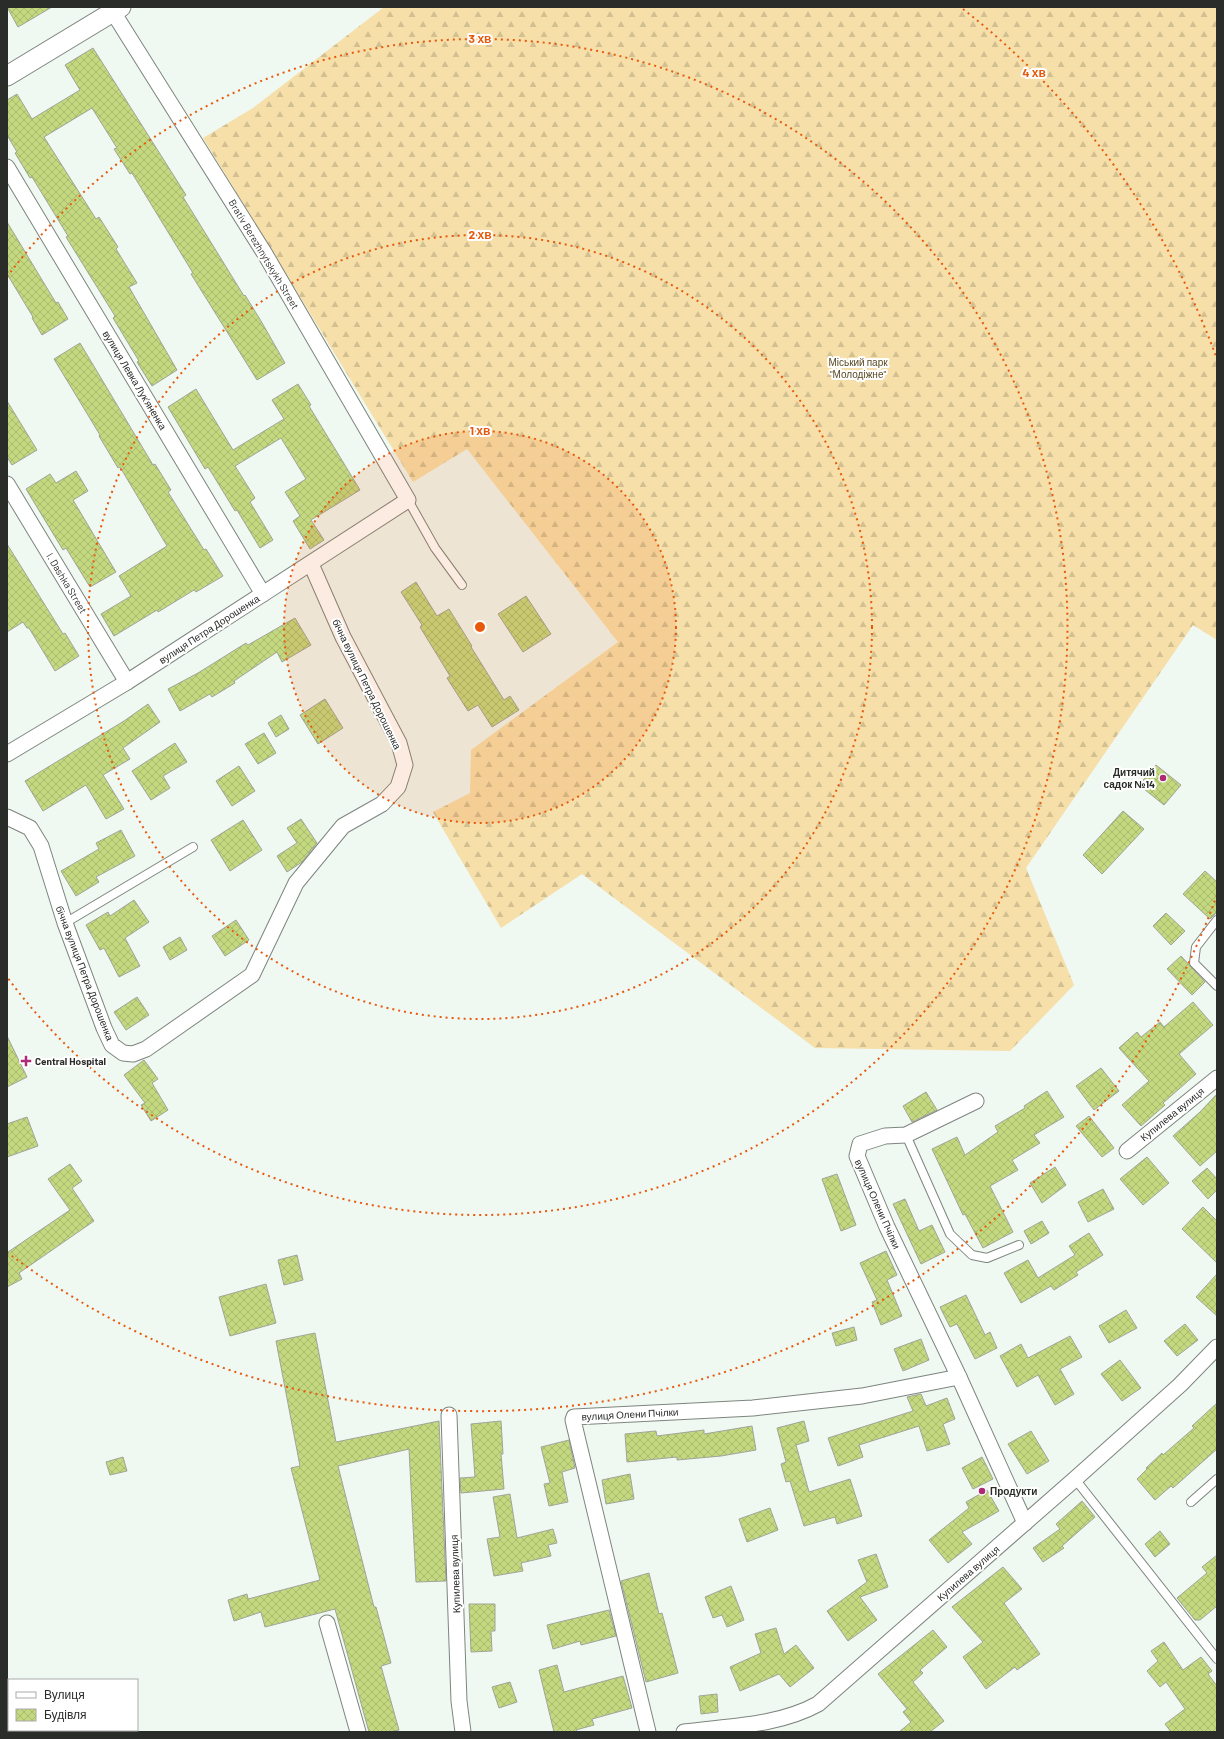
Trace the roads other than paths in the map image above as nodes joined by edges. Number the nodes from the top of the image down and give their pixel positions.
1 (109, 11) edge
2 (7, 76) edge
3 (7, 167) edge
4 (7, 484) edge
5 (408, 500) junction
6 (311, 564) junction
7 (462, 585) dead end
8 (263, 594) junction
9 (127, 682) junction
10 (7, 754) edge
11 (7, 817) edge
12 (193, 847) dead end
13 (1217, 920) edge
14 (65, 924) junction
15 (1217, 986) edge
16 (1217, 1078) edge
17 (976, 1101) dead end
18 (906, 1135) junction
19 (1127, 1150) dead end
20 (1019, 1245) dead end
21 (1217, 1347) edge
22 (959, 1377) junction
23 (449, 1415) dead end
24 (1075, 1479) junction
25 (1217, 1479) edge
26 (1191, 1502) dead end
27 (1025, 1523) junction
28 (327, 1623) dead end
29 (1217, 1659) edge
30 (358, 1732) edge
31 (463, 1732) edge
32 (648, 1732) edge
33 (684, 1732) edge

1 - 2 street
1 - 5 street, Brativ Berezhnytskykh Street
3 - 8 street, вулиця Левка Лук'яненка
4 - 9 street, I. Dashka Street
5 - 6 street, вулиця Петра Дорошенка
5 - 7 lane
6 - 8 street, вулиця Петра Дорошенка
6 - 14 street, бічна вулиця Петра Дорошенка
8 - 9 street, вулиця Петра Дорошенка
9 - 10 street, вулиця Петра Дорошенка
11 - 14 street, бічна вулиця Петра Дорошенка
12 - 14 lane
13 - 15 lane
16 - 19 street, Купилева вулиця
17 - 18 street, вулиця Олени Пчілки
18 - 20 lane
18 - 22 street, вулиця Олени Пчілки
21 - 24 street, Купилева вулиця
22 - 27 street, вулиця Олени Пчілки
22 - 32 street, вулиця Олени Пчілки
23 - 31 street, Купилева вулиця
24 - 27 street, Купилева вулиця
24 - 29 lane
25 - 26 lane
27 - 33 street, Купилева вулиця
28 - 30 street

